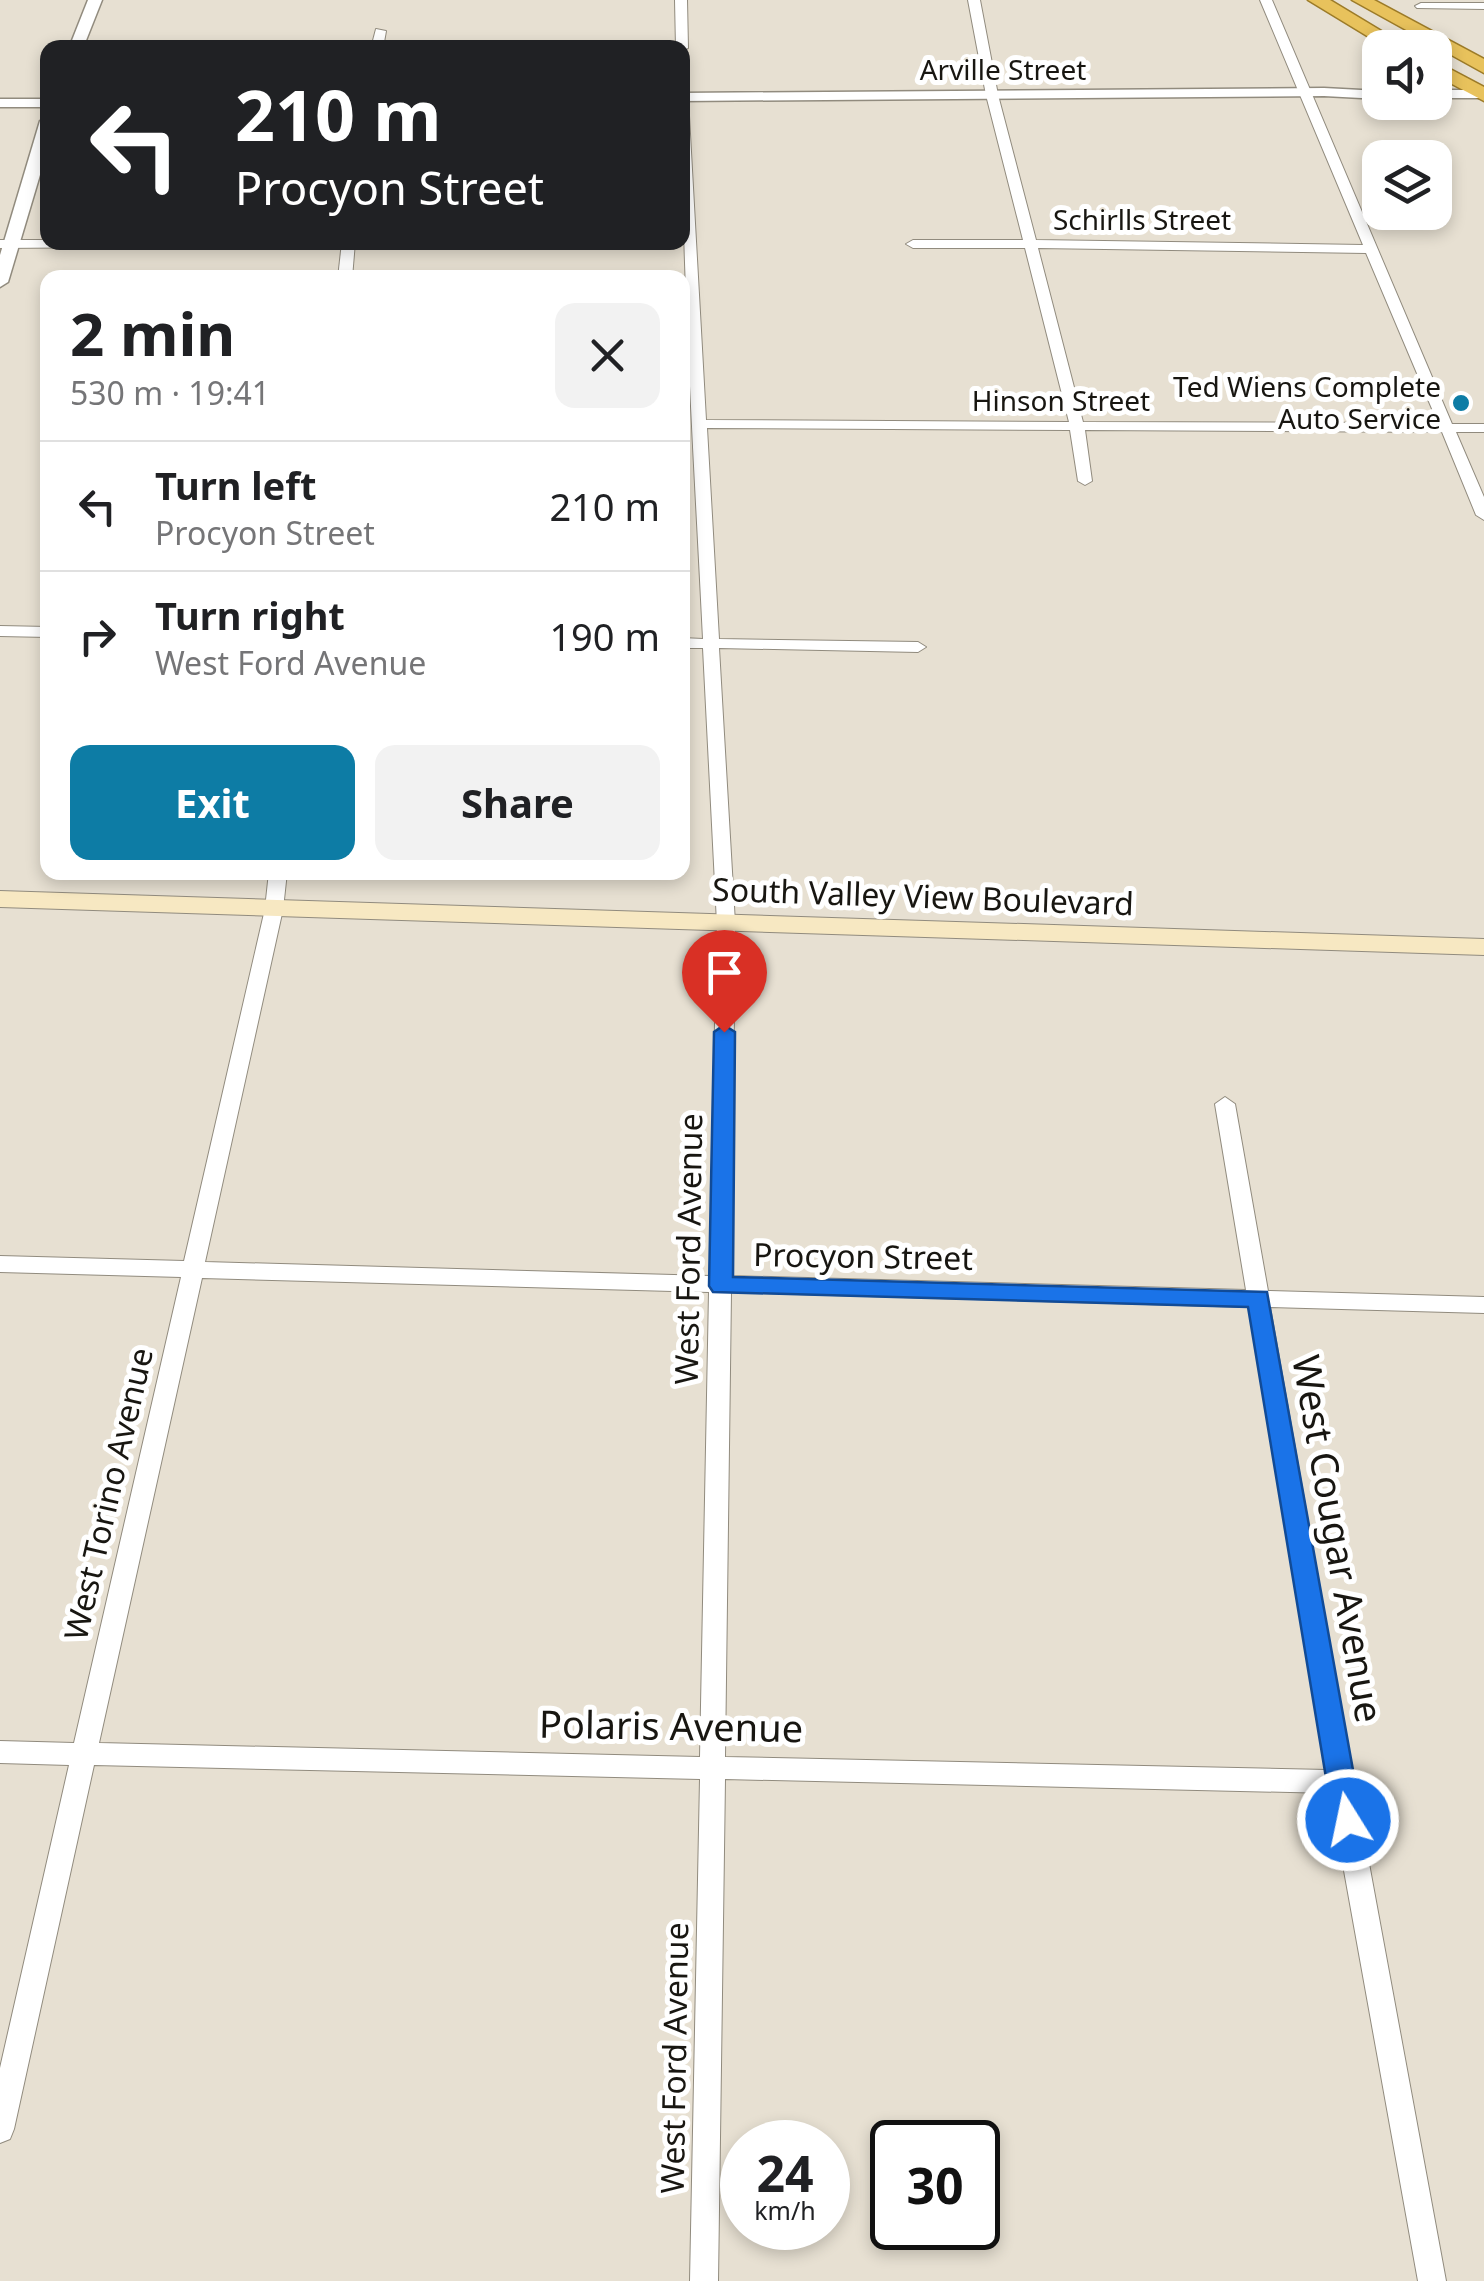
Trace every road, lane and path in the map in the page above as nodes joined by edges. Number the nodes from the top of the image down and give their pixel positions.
1 (95, 0) edge
2 (681, 0) edge
3 (974, 0) edge
4 (1266, 0) edge
5 (1317, 0) edge
6 (1361, 0) edge
7 (1421, 6) dead end
8 (1484, 6) edge
9 (380, 30) dead end
10 (1370, 30) edge
11 (79, 40) edge
12 (378, 40) edge
13 (682, 40) edge
14 (1484, 67) edge
15 (1452, 76) edge
16 (1362, 91) edge
17 (1452, 91) edge
18 (1481, 91) edge
19 (1305, 92) junction
20 (992, 96) junction
21 (690, 98) edge
22 (0, 103) edge
23 (40, 103) edge
24 (40, 144) edge
25 (6, 244) edge
26 (40, 244) edge
27 (913, 244) dead end
28 (1033, 245) junction
29 (1370, 249) junction
30 (690, 272) edge
31 (0, 282) edge
32 (697, 424) junction
33 (1077, 426) junction
34 (1484, 428) edge
35 (1448, 429) junction
36 (1086, 481) dead end
37 (1484, 515) edge
38 (0, 632) edge
39 (40, 632) edge
40 (690, 643) edge
41 (713, 643) junction
42 (918, 647) dead end
43 (277, 880) edge
44 (0, 899) edge
45 (274, 909) junction
46 (726, 924) junction
47 (1484, 946) edge
48 (1225, 1104) dead end
49 (0, 1264) edge
50 (193, 1270) junction
51 (721, 1286) junction
52 (1258, 1298) junction
53 (1484, 1304) edge
54 (0, 1752) edge
55 (84, 1752) junction
56 (713, 1765) junction
57 (1341, 1782) junction
58 (0, 2129) edge
59 (704, 2281) edge
60 (1432, 2281) edge

1 - 11 street
2 - 13 street
3 - 20 street
4 - 19 street
5 - 10 highway
6 - 14 highway
7 - 8 street
9 - 12 street
15 - 18 highway
16 - 19 street, Arville Street
17 - 18 street
19 - 20 street, Arville Street
19 - 29 street
20 - 21 street, Arville Street
20 - 28 street
22 - 23 street
24 - 25 street
25 - 26 street
25 - 31 street
27 - 28 street, Schirlls Street
28 - 29 street, Schirlls Street
28 - 33 street
29 - 35 street
30 - 32 street, West Ford Avenue
32 - 33 street, Hinson Street
32 - 41 street, West Ford Avenue
33 - 35 street, Hinson Street
33 - 36 street
34 - 35 street, Hinson Street
35 - 37 street
38 - 39 street
40 - 41 street
41 - 42 street
41 - 46 street, West Ford Avenue
43 - 45 street, West Torino Avenue
44 - 45 main road, South Valley View Boulevard
45 - 46 main road, South Valley View Boulevard
45 - 50 street, West Torino Avenue
46 - 47 main road, South Valley View Boulevard
46 - 51 street, West Ford Avenue
48 - 52 street, West Cougar Avenue
49 - 50 street, Procyon Street
50 - 51 street, Procyon Street
50 - 55 street, West Torino Avenue
51 - 52 street, Procyon Street
51 - 56 street, West Ford Avenue
52 - 53 street, Procyon Street
52 - 57 street, West Cougar Avenue
54 - 55 street, Polaris Avenue
55 - 56 street, Polaris Avenue
55 - 58 street, West Torino Avenue
56 - 57 street, Polaris Avenue
56 - 59 street, West Ford Avenue
57 - 60 street, West Cougar Avenue

